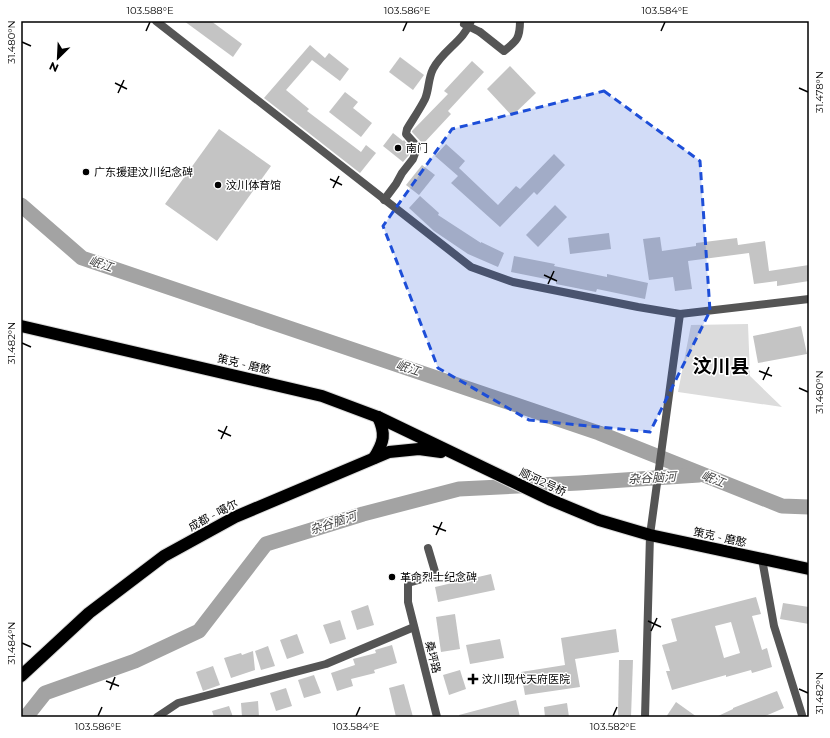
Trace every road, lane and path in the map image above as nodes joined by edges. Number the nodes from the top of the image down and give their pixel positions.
1 (156, 21) edge
2 (520, 21) edge
3 (465, 22) edge
4 (384, 200) junction
5 (809, 299) edge
6 (680, 314) junction
7 (21, 326) edge
8 (378, 417) junction
9 (452, 453) junction
10 (378, 456) junction
11 (626, 528) joint
12 (650, 535) junction
13 (428, 548) dead end
14 (762, 559) junction
15 (809, 568) edge
16 (414, 627) junction
17 (21, 676) edge
18 (803, 715) edge
19 (157, 717) edge
20 (437, 717) edge
21 (645, 717) edge

1 - 4 street
2 - 3 street, bridge
3 - 4 street
4 - 6 street
5 - 6 street
6 - 12 street
7 - 8 highway, 策克 - 磨憨
8 - 9 highway, 策克 - 磨憨
8 - 10 highway
9 - 10 highway, 成都 - 噶尔
9 - 11 highway, 顺河2号桥
10 - 17 highway, 成都 - 噶尔
11 - 12 highway, 策克 - 磨憨
12 - 14 highway, 策克 - 磨憨
12 - 21 street
13 - 16 street, 桑坪路
14 - 15 highway, 策克 - 磨憨
14 - 18 street
16 - 19 street
16 - 20 street, 桑坪路

